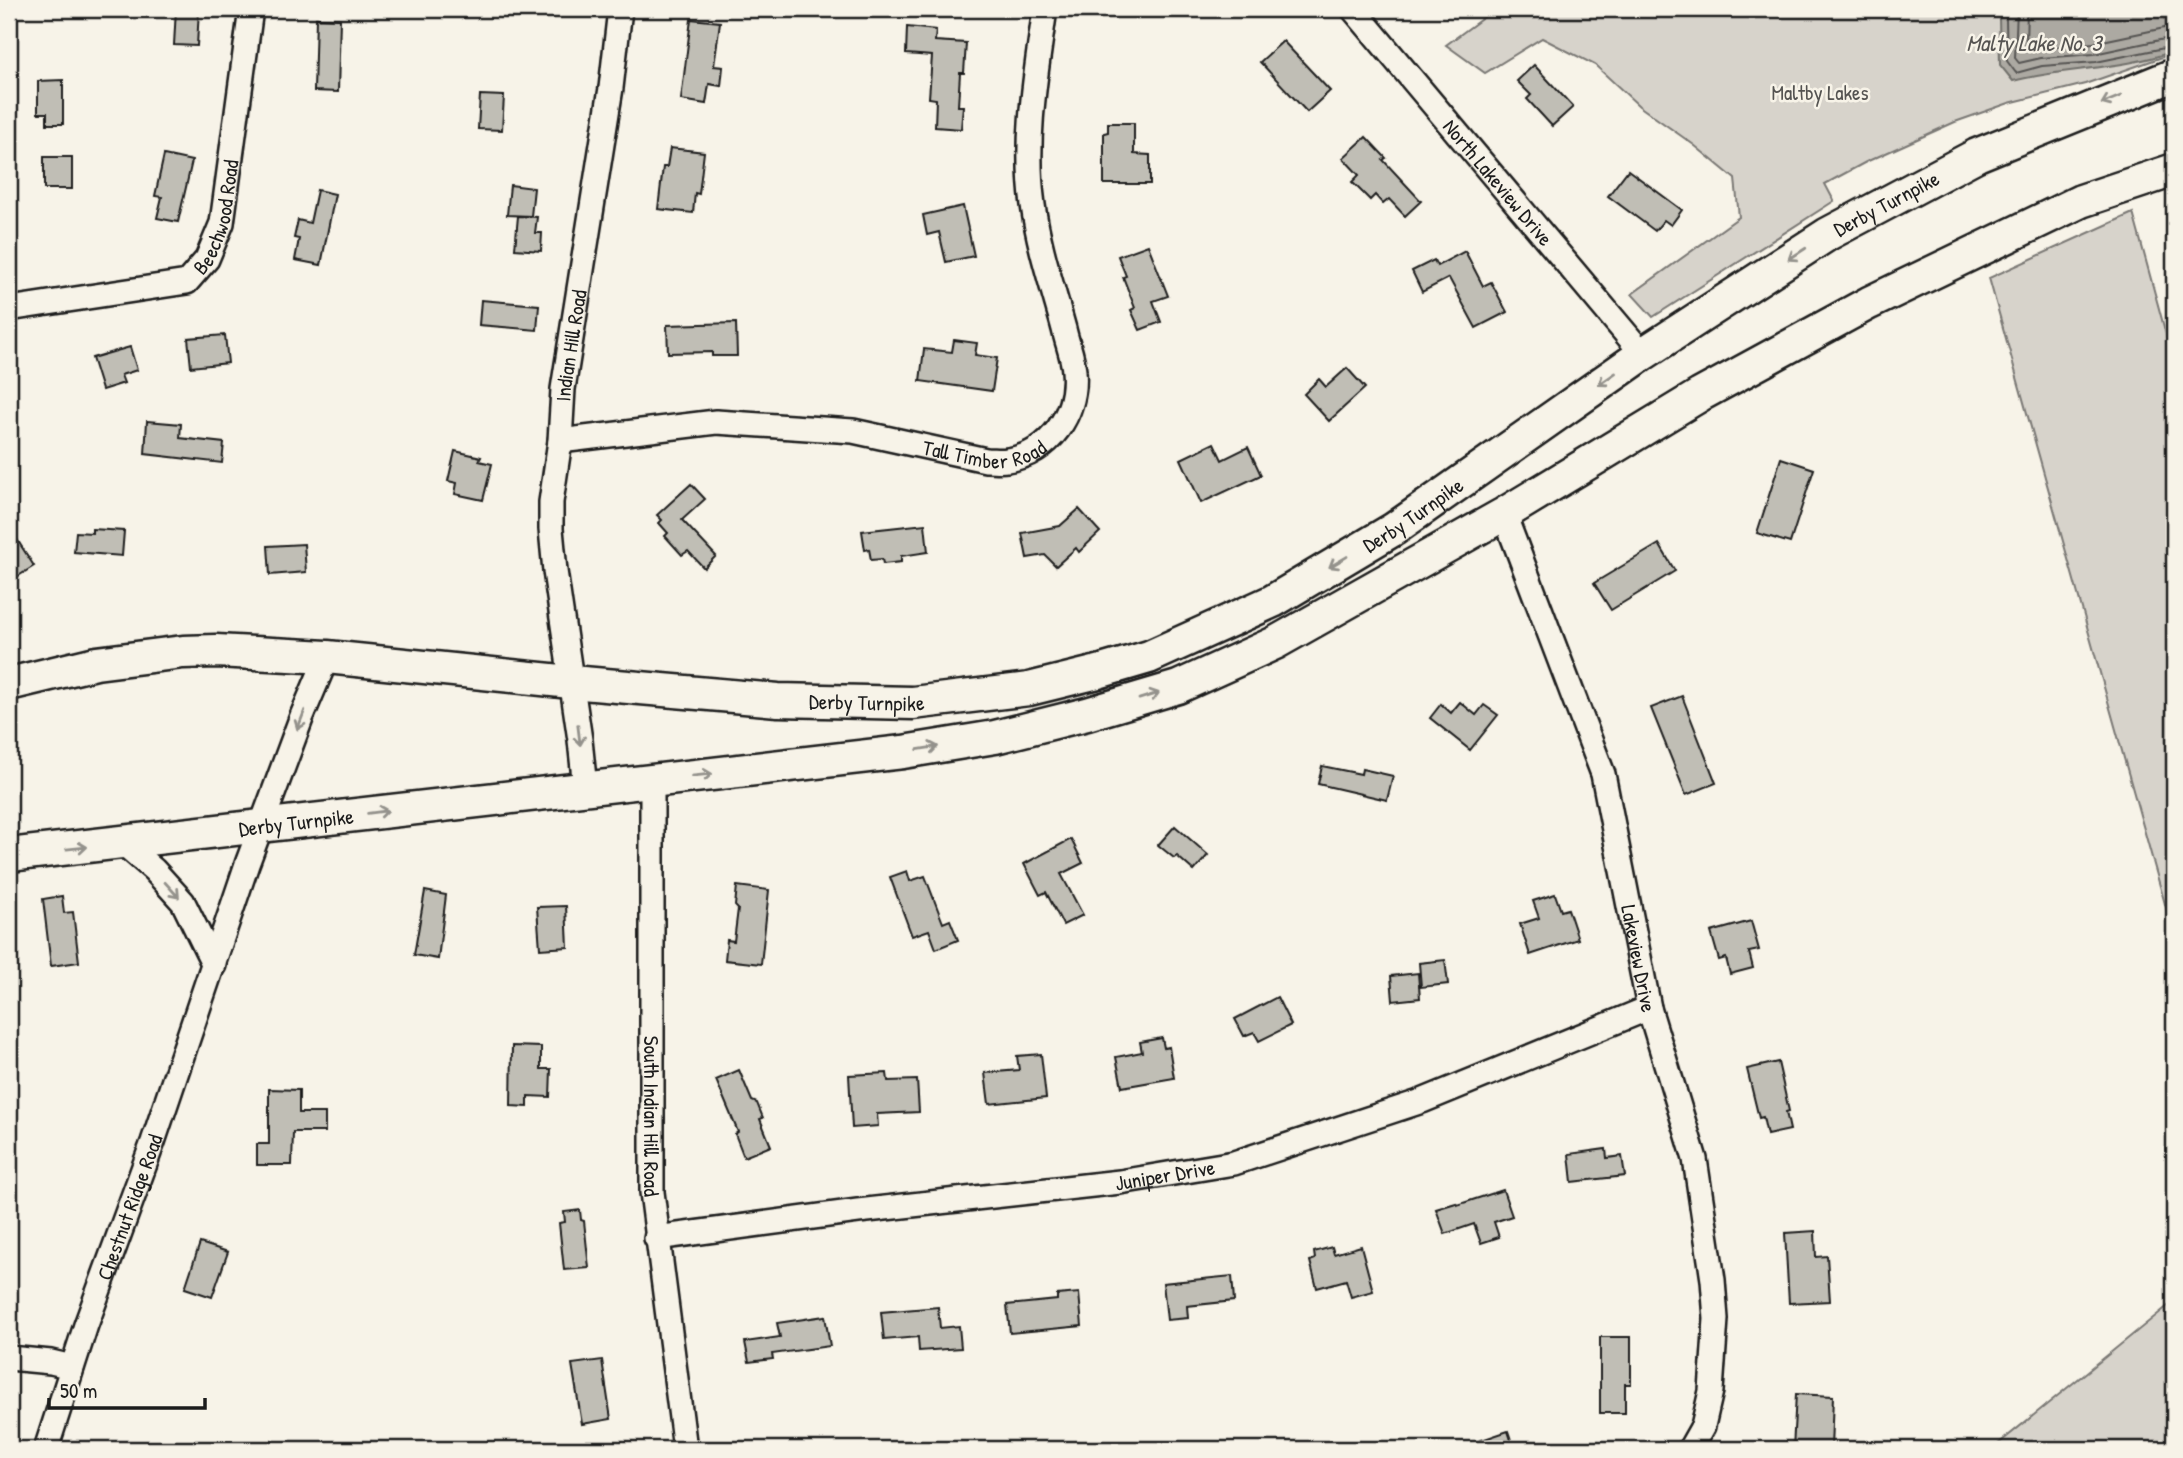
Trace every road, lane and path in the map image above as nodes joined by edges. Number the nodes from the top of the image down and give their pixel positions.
1 (251, 9) edge
2 (620, 9) edge
3 (1045, 9) edge
4 (1353, 9) edge
5 (2174, 75) edge
6 (2174, 170) edge
7 (9, 309) edge
8 (1643, 354) junction
9 (560, 441) junction
10 (1504, 514) junction
11 (327, 657) junction
12 (572, 682) junction
13 (9, 684) edge
14 (652, 780) junction
15 (584, 788) junction
16 (262, 825) junction
17 (123, 843) junction
18 (9, 855) edge
19 (214, 965) junction
20 (1648, 1008) junction
21 (656, 1238) junction
22 (9, 1358) edge
23 (72, 1367) junction
24 (46, 1449) edge
25 (685, 1449) edge
26 (1690, 1449) edge

1 - 7 street, Beechwood Road
2 - 9 street, Indian Hill Road
3 - 9 street, Tall Timber Road
4 - 8 street, North Lakeview Drive
5 -> 8 highway, Derby Turnpike
6 - 10 highway, Derby Turnpike
8 -> 12 highway, Derby Turnpike
9 - 12 street, Indian Hill Road
14 -> 10 highway, Derby Turnpike
10 - 20 street, Lakeview Drive
11 - 12 highway, Derby Turnpike
11 - 13 highway, Derby Turnpike
11 -> 16 street, Chestnut Ridge Road
12 -> 15 street
14 - 15 highway, Derby Turnpike
14 - 21 street, South Indian Hill Road
16 -> 15 highway, Derby Turnpike
16 - 17 highway, Derby Turnpike
16 - 19 street, Chestnut Ridge Road
18 -> 17 highway, Derby Turnpike
17 -> 19 street
19 - 23 street, Chestnut Ridge Road
20 - 21 street, Juniper Drive
20 - 26 street, Lakeview Drive
21 - 25 street, South Indian Hill Road
22 - 23 street
23 - 24 street, Chestnut Ridge Road

